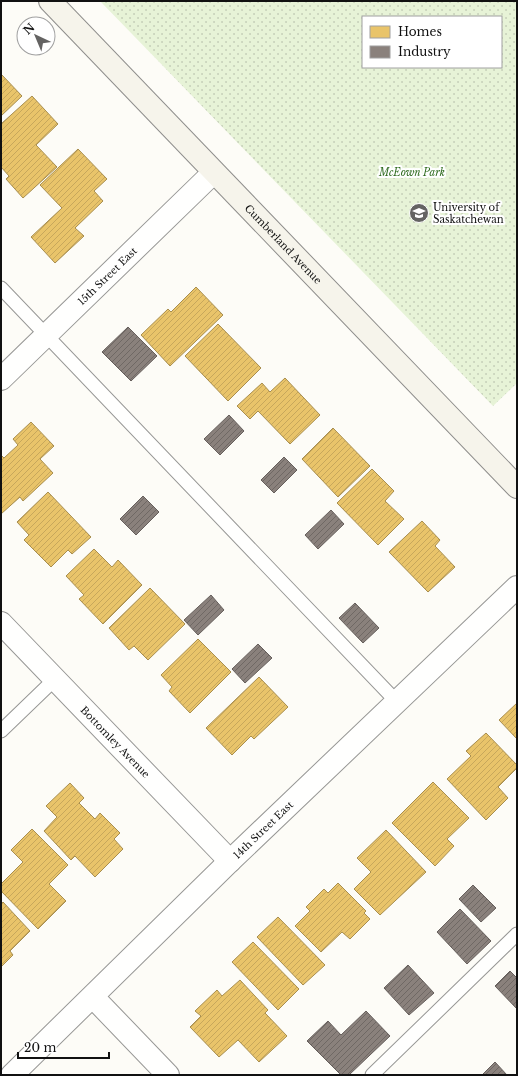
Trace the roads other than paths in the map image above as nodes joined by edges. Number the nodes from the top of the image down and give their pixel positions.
1 (50, 1) edge
2 (213, 173) junction
3 (1, 288) edge
4 (47, 335) junction
5 (1, 379) edge
6 (517, 487) edge
7 (517, 586) edge
8 (1, 623) edge
9 (55, 679) junction
10 (397, 702) junction
11 (1, 731) edge
12 (230, 861) junction
13 (517, 934) edge
14 (93, 997) junction
15 (12, 1075) edge
16 (168, 1075) edge
17 (372, 1075) edge

1 - 2 main road, Cumberland Avenue
2 - 4 street, 15th Street East
2 - 6 main road, Cumberland Avenue
3 - 4 lane
4 - 5 street, 15th Street East
4 - 10 lane
7 - 10 street, 14th Street East
8 - 9 street, Bottomley Avenue
9 - 11 lane
9 - 12 street, Bottomley Avenue
10 - 12 street, 14th Street East
12 - 14 street, 14th Street East
13 - 17 lane
14 - 15 street, 14th Street East
14 - 16 street

